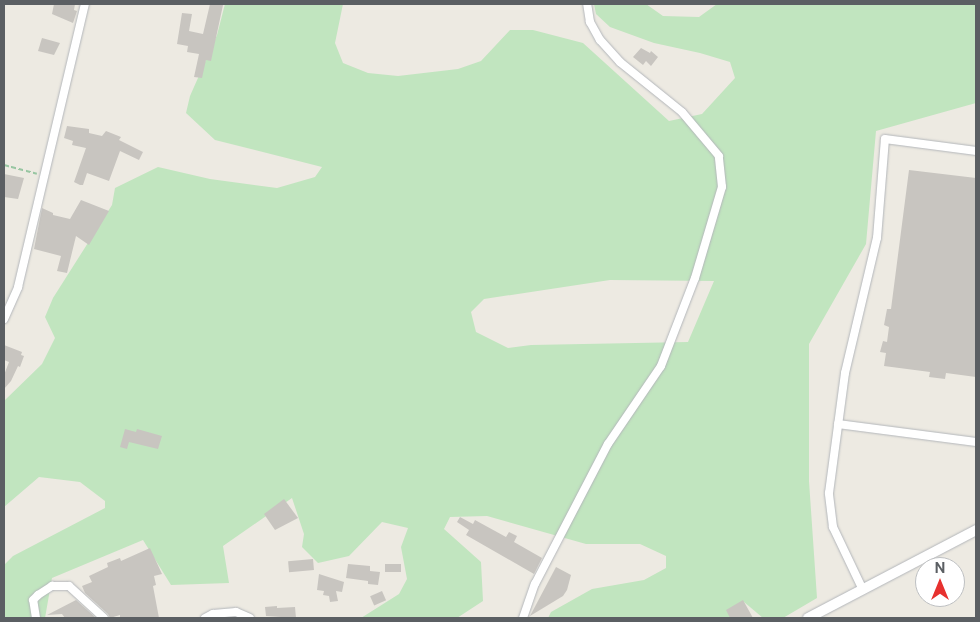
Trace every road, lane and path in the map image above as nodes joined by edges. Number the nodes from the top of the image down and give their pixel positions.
1 (86, 4) edge
2 (587, 4) edge
3 (976, 151) edge
4 (4, 165) edge
5 (45, 175) junction
6 (4, 319) edge
7 (838, 424) junction
8 (976, 442) edge
9 (976, 530) edge
10 (863, 590) junction
11 (36, 618) edge
12 (104, 618) edge
13 (205, 618) edge
14 (250, 618) edge
15 (523, 618) edge
16 (808, 618) edge

1 - 5 street
2 - 15 street
3 - 7 street
4 - 5 path
5 - 6 street
7 - 8 street
7 - 10 street
9 - 10 street
10 - 16 street
11 - 12 street
13 - 14 street

